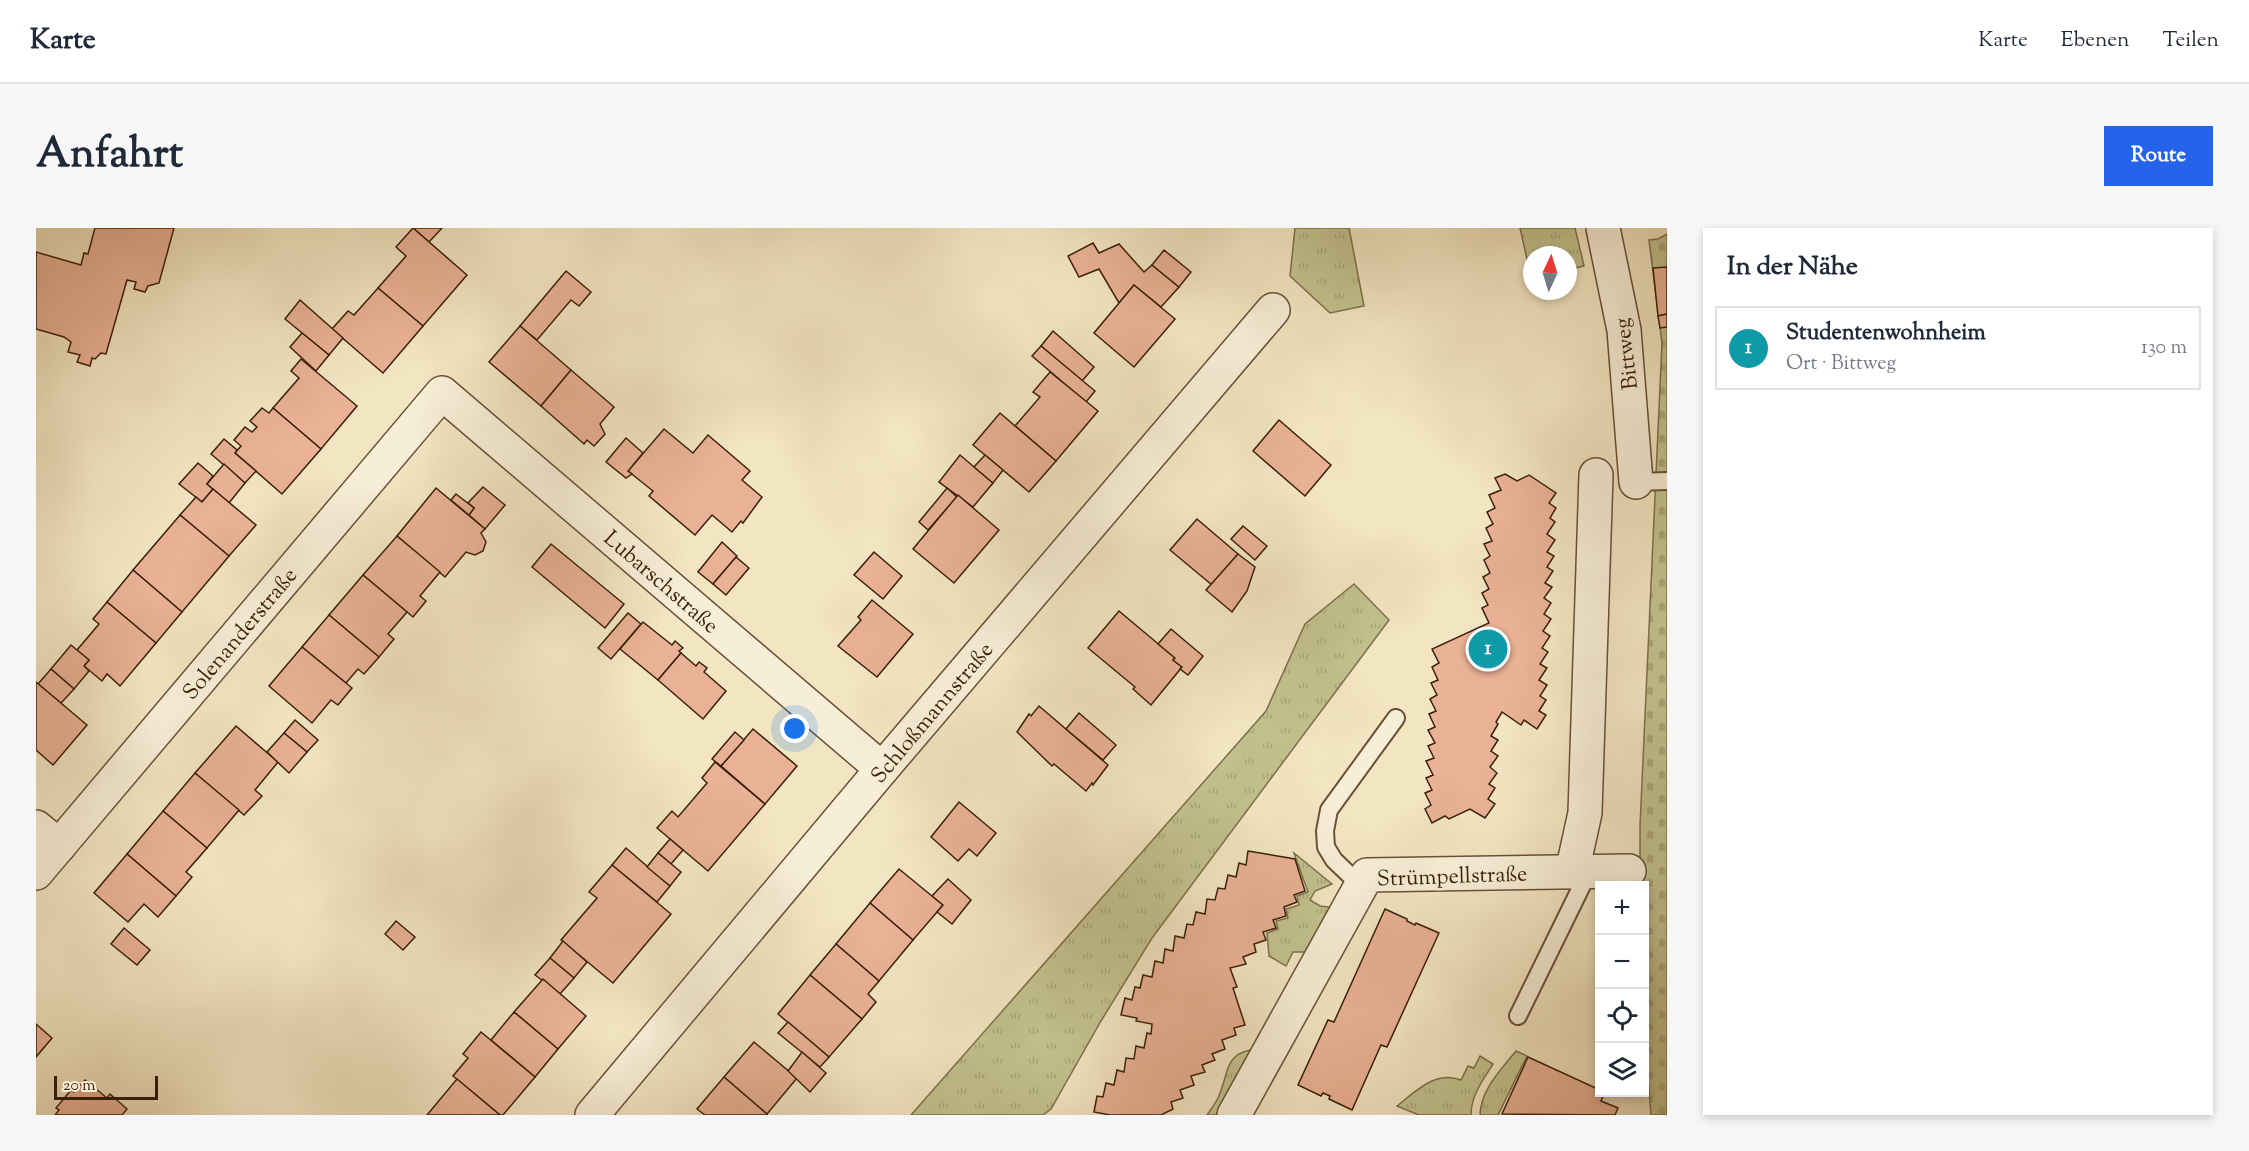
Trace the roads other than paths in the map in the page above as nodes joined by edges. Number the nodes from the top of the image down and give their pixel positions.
1 (1603, 228) edge
2 (1273, 310) dead end
3 (442, 393) joint
4 (1596, 475) dead end
5 (1652, 482) edge
6 (1396, 718) dead end
7 (882, 769) junction
8 (47, 837) edge
9 (1629, 871) dead end
10 (1580, 872) junction
11 (36, 873) edge
12 (1362, 887) junction
13 (1518, 1016) dead end
14 (592, 1115) edge
15 (1234, 1115) edge

1 - 5 street, Bittweg
2 - 7 street, Schloßmannstraße
3 - 7 street, Lubarschstraße
3 - 8 street, Solenanderstraße
4 - 10 street
6 - 12 lane
7 - 14 street, Schloßmannstraße
8 - 11 street, Solenanderstraße
9 - 10 street, Strümpellstraße
10 - 12 street, Strümpellstraße
10 - 13 lane
12 - 15 street, Strümpellstraße

